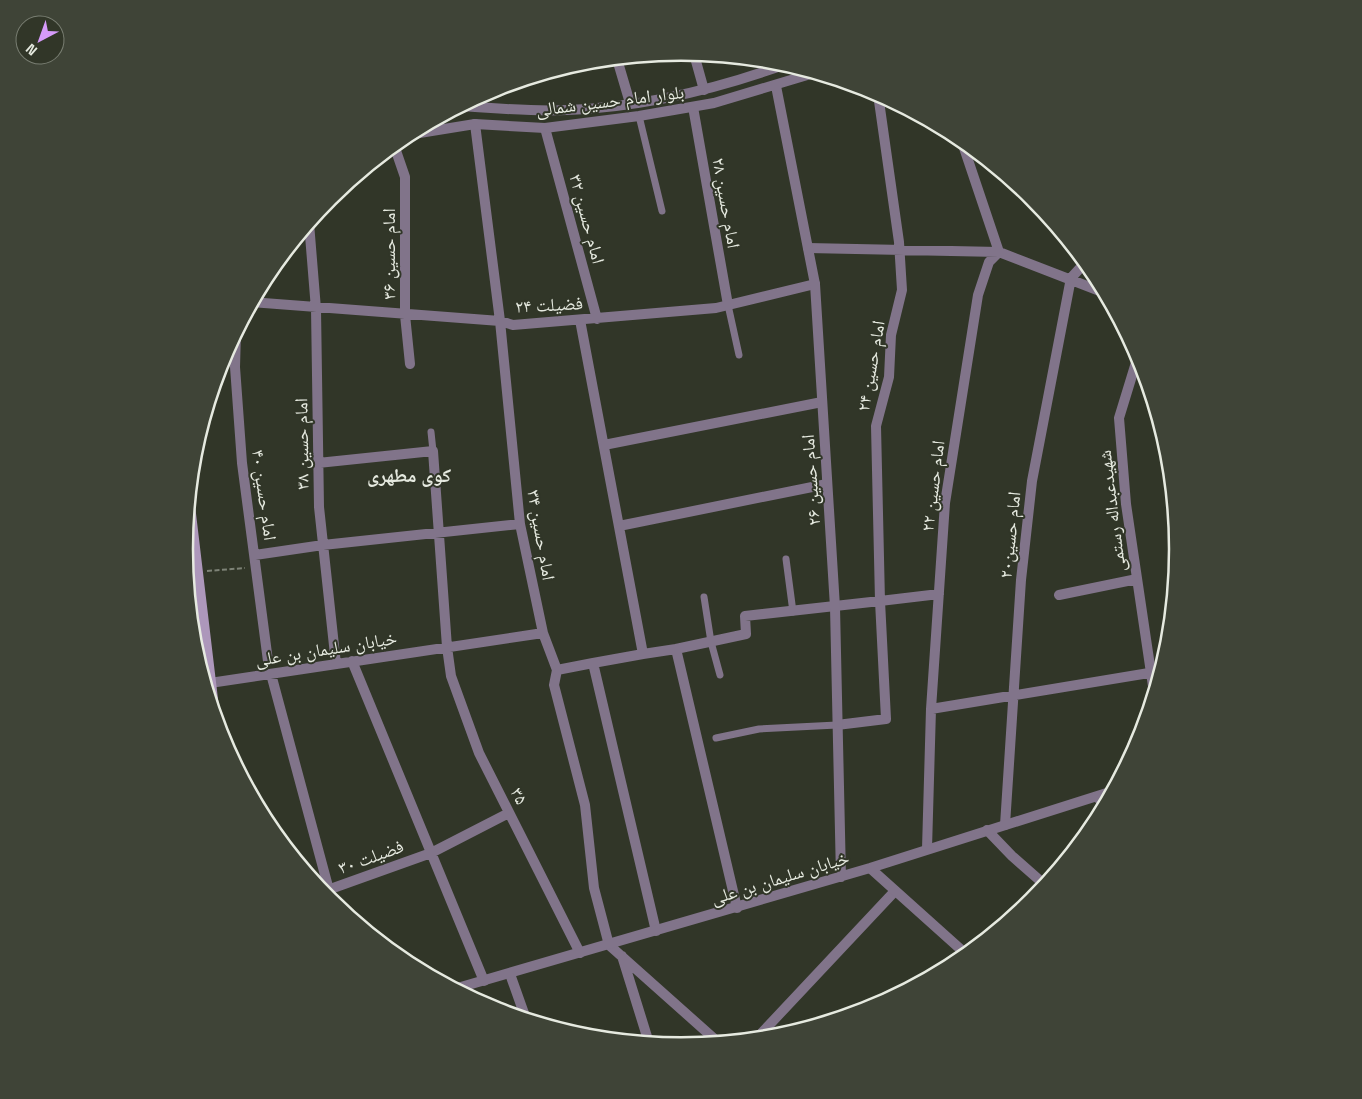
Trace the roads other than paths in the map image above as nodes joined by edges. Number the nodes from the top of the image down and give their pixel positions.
1 (696, 61) edge
2 (619, 65) edge
3 (763, 68) edge
4 (802, 77) edge
5 (776, 86) junction
6 (704, 90) junction
7 (630, 103) junction
8 (879, 103) edge
9 (476, 107) edge
10 (693, 107) junction
11 (639, 116) junction
12 (475, 124) junction
13 (545, 128) junction
14 (430, 131) edge
15 (397, 153) edge
16 (966, 154) edge
17 (662, 211) dead end
18 (310, 233) edge
19 (808, 248) junction
20 (899, 249) junction
21 (999, 252) junction
22 (1080, 268) edge
23 (1071, 278) junction
24 (815, 284) junction
25 (1093, 288) edge
26 (259, 303) edge
27 (728, 305) junction
28 (316, 309) junction
29 (405, 315) junction
30 (597, 319) junction
31 (580, 320) junction
32 (500, 321) junction
33 (235, 351) edge
34 (739, 355) dead end
35 (410, 364) dead end
36 (1134, 369) edge
37 (822, 402) junction
38 (431, 432) dead end
39 (604, 445) junction
40 (433, 451) junction
41 (318, 463) junction
42 (827, 484) junction
43 (520, 524) junction
44 (619, 526) junction
45 (438, 533) junction
46 (194, 534) edge
47 (323, 545) junction
48 (256, 555) junction
49 (786, 559) dead end
50 (1137, 579) junction
51 (939, 594) junction
52 (1059, 595) dead end
53 (704, 597) dead end
54 (880, 601) junction
55 (835, 607) junction
56 (793, 612) junction
57 (543, 633) junction
58 (710, 642) junction
59 (447, 647) junction
60 (676, 649) junction
61 (643, 654) junction
62 (268, 661) dead end
63 (352, 661) junction
64 (593, 663) junction
65 (336, 664) junction
66 (1155, 667) edge
67 (557, 670) junction
68 (1154, 672) edge
69 (271, 674) junction
70 (720, 675) dead end
71 (209, 677) edge
72 (211, 683) edge
73 (1014, 695) junction
74 (931, 709) junction
75 (837, 725) junction
76 (716, 738) dead end
77 (1104, 794) edge
78 (1097, 797) junction
79 (1100, 800) edge
80 (509, 813) junction
81 (1005, 825) junction
82 (987, 830) junction
83 (927, 849) junction
84 (431, 854) junction
85 (870, 868) junction
86 (841, 877) junction
87 (1040, 880) edge
88 (324, 881) edge
89 (331, 889) edge
90 (895, 891) junction
91 (737, 908) junction
92 (656, 931) junction
93 (609, 945) junction
94 (960, 950) edge
95 (580, 953) junction
96 (622, 956) junction
97 (510, 974) junction
98 (484, 981) junction
99 (464, 986) edge
100 (523, 1012) edge
101 (764, 1030) edge
102 (647, 1037) edge
103 (712, 1037) edge

1 - 6 street
2 - 7 street
3 - 6 street, بلوار امام حسین شمالی
4 - 5 street, بلوار امام حسین شمالی
5 - 10 street, بلوار امام حسین شمالی
5 - 19 street, امام حسین ۲۶
6 - 7 street, بلوار امام حسین شمالی
7 - 9 street, بلوار امام حسین شمالی
8 - 20 street, امام حسین ۲۴
10 - 11 street, بلوار امام حسین شمالی
10 - 27 street, امام حسین ۲۸
11 - 13 street, بلوار امام حسین شمالی
11 - 17 lane
12 - 13 street, بلوار امام حسین شمالی
12 - 14 street, بلوار امام حسین شمالی
12 - 32 street, امام حسین ۳۴
13 - 30 street, امام حسین ۳۲
15 - 29 street, امام حسین ۳۶
16 - 21 street
18 - 28 street, امام حسین ۳۸
19 - 20 street
19 - 24 street, امام حسین ۲۶
20 - 21 street
20 - 54 street, امام حسین ۲۴
21 - 23 street
21 - 51 street, امام حسین ۲۲
22 - 23 street, امام حسین۲۰
23 - 25 street
23 - 73 street, امام حسین۲۰
24 - 27 street, فضیلت ۲۴
24 - 37 street, امام حسین ۲۶
26 - 28 street, فضیلت ۲۴
27 - 30 street, فضیلت ۲۴
27 - 34 lane
28 - 29 street, فضیلت ۲۴
28 - 41 street, امام حسین ۳۸
29 - 32 street, فضیلت ۲۴
29 - 35 street, امام حسین ۳۶
30 - 31 street, فضیلت ۲۴
31 - 32 street, فضیلت ۲۴
31 - 39 street
32 - 43 street, امام حسین ۳۴
33 - 48 street, امام حسین ۴۰
36 - 50 street, شهیدعبداله رستمی
37 - 39 street
37 - 42 street, امام حسین ۲۶
38 - 40 lane
39 - 44 street
40 - 41 street
40 - 45 street, ۳۵
41 - 47 street, امام حسین ۳۸
42 - 44 street
42 - 55 street, امام حسین ۲۶
43 - 45 street
43 - 57 street, امام حسین ۳۴
44 - 61 street
45 - 47 street
45 - 59 street, ۳۵
46 - 71 main road
47 - 48 street
47 - 65 street, امام حسین ۳۸
48 - 62 street, امام حسین ۴۰
49 - 56 lane
50 - 52 street
50 - 66 street, شهیدعبداله رستمی
51 - 54 street
51 - 74 street, امام حسین ۲۲
53 - 58 lane
54 - 55 street
54 - 75 street, امام حسین ۲۴
55 - 56 street
55 - 75 street, امام حسین ۲۶
56 - 58 street
57 - 59 street, خیابان سلیمان بن علی
57 - 67 street, امام حسین ۳۴
58 - 60 street
58 - 70 lane
59 - 63 street, خیابان سلیمان بن علی
59 - 80 street, ۳۵
60 - 61 street
60 - 91 street
61 - 64 street
63 - 65 street, خیابان سلیمان بن علی
63 - 84 street
64 - 67 street
64 - 92 street
65 - 69 street, خیابان سلیمان بن علی
67 - 93 street, امام حسین ۳۴
68 - 73 street
69 - 72 street, خیابان سلیمان بن علی
69 - 88 street
73 - 74 street
73 - 81 street, امام حسین۲۰
74 - 83 street, امام حسین ۲۲
75 - 76 lane
75 - 86 street, امام حسین ۲۶
77 - 78 street, خیابان سلیمان بن علی
78 - 79 street
78 - 81 street, خیابان سلیمان بن علی
80 - 84 street, فضیلت ۳۰
80 - 95 street, ۳۵
81 - 82 street, خیابان سلیمان بن علی
82 - 83 street, خیابان سلیمان بن علی
82 - 87 street
83 - 85 street, خیابان سلیمان بن علی
84 - 89 street, فضیلت ۳۰
84 - 98 street
85 - 86 street, خیابان سلیمان بن علی
85 - 90 street
86 - 91 street, خیابان سلیمان بن علی
90 - 94 street
90 - 101 street
91 - 92 street, خیابان سلیمان بن علی
92 - 93 street, خیابان سلیمان بن علی
93 - 95 street, خیابان سلیمان بن علی
93 - 96 street
95 - 97 street, خیابان سلیمان بن علی
96 - 102 street
96 - 103 street
97 - 98 street, خیابان سلیمان بن علی
97 - 100 street
98 - 99 street, خیابان سلیمان بن علی

